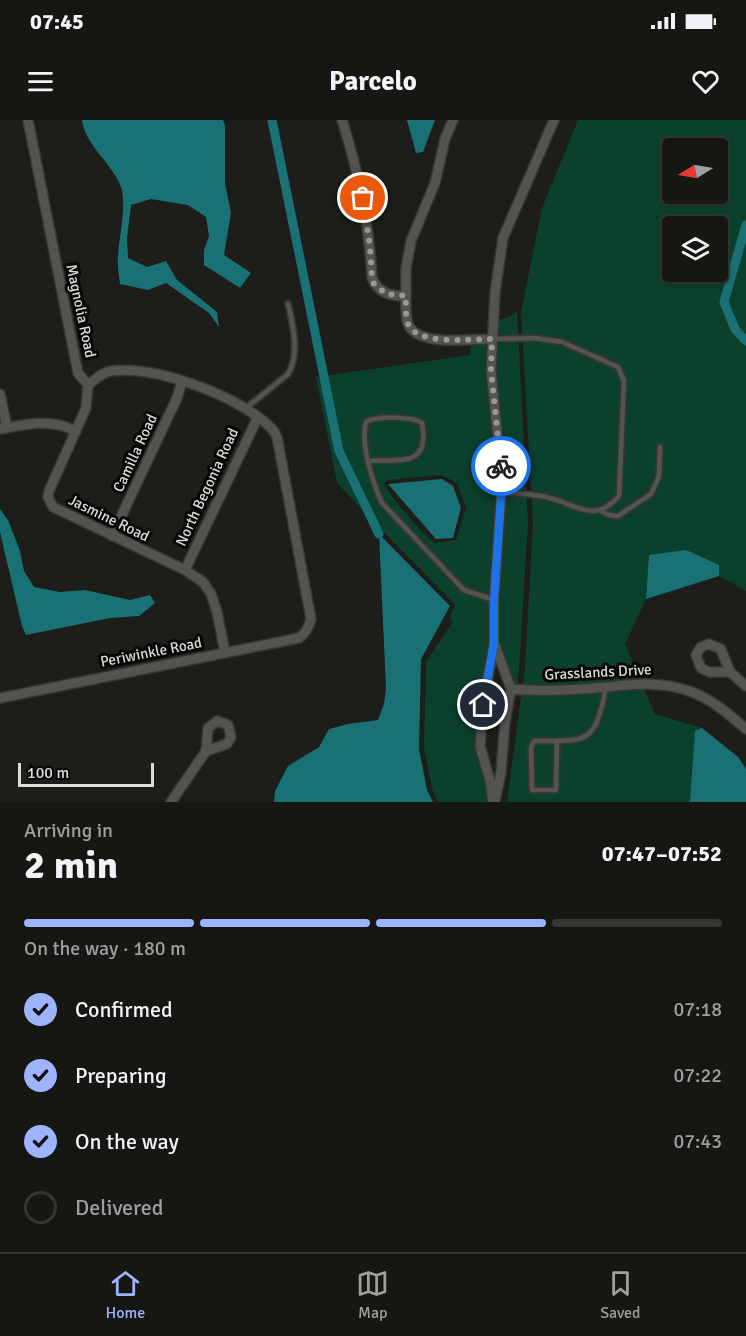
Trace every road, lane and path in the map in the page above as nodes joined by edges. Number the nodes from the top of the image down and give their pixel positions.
1 (28, 120) edge
2 (342, 120) edge
3 (453, 120) edge
4 (554, 120) edge
5 (406, 296) junction
6 (288, 304) dead end
7 (492, 339) junction
8 (182, 381) junction
9 (88, 385) junction
10 (0, 394) edge
11 (246, 408) junction
12 (258, 417) junction
13 (3, 429) edge
14 (76, 430) junction
15 (660, 447) dead end
16 (369, 461) junction
17 (501, 493) junction
18 (601, 511) junction
19 (112, 536) junction
20 (185, 570) junction
21 (494, 600) junction
22 (306, 632) joint
23 (494, 643) junction
24 (225, 652) junction
25 (730, 672) dead end
26 (746, 686) edge
27 (606, 687) junction
28 (511, 689) junction
29 (0, 698) edge
30 (746, 729) edge
31 (557, 741) junction
32 (206, 751) dead end
33 (171, 802) edge
34 (494, 802) edge

1 - 9 street, Magnolia Road
2 - 5 street
3 - 5 street
4 - 7 street
5 - 7 street
6 - 11 lane
7 - 17 street
7 - 18 lane
8 - 9 street, Magnolia Road
8 - 11 street, Magnolia Road
8 - 19 street, Camilla Road
9 - 14 street, Jasmine Road
10 - 13 street
11 - 12 street, Magnolia Road
12 - 20 street, North Begonia Road
12 - 22 street, Magnolia Road
13 - 14 street
14 - 19 street, Jasmine Road
15 - 18 lane
16 - 16 lane
16 - 21 lane
17 - 18 lane
17 - 21 street
19 - 20 street, Jasmine Road
20 - 24 street, Jasmine Road
21 - 23 street
22 - 24 street, Periwinkle Road
23 - 28 street
23 - 34 street
24 - 29 street, Periwinkle Road
25 - 26 street
27 - 28 street, Grasslands Drive
27 - 30 street, Grasslands Drive
27 - 31 lane
28 - 34 street
31 - 31 lane
32 - 33 street

